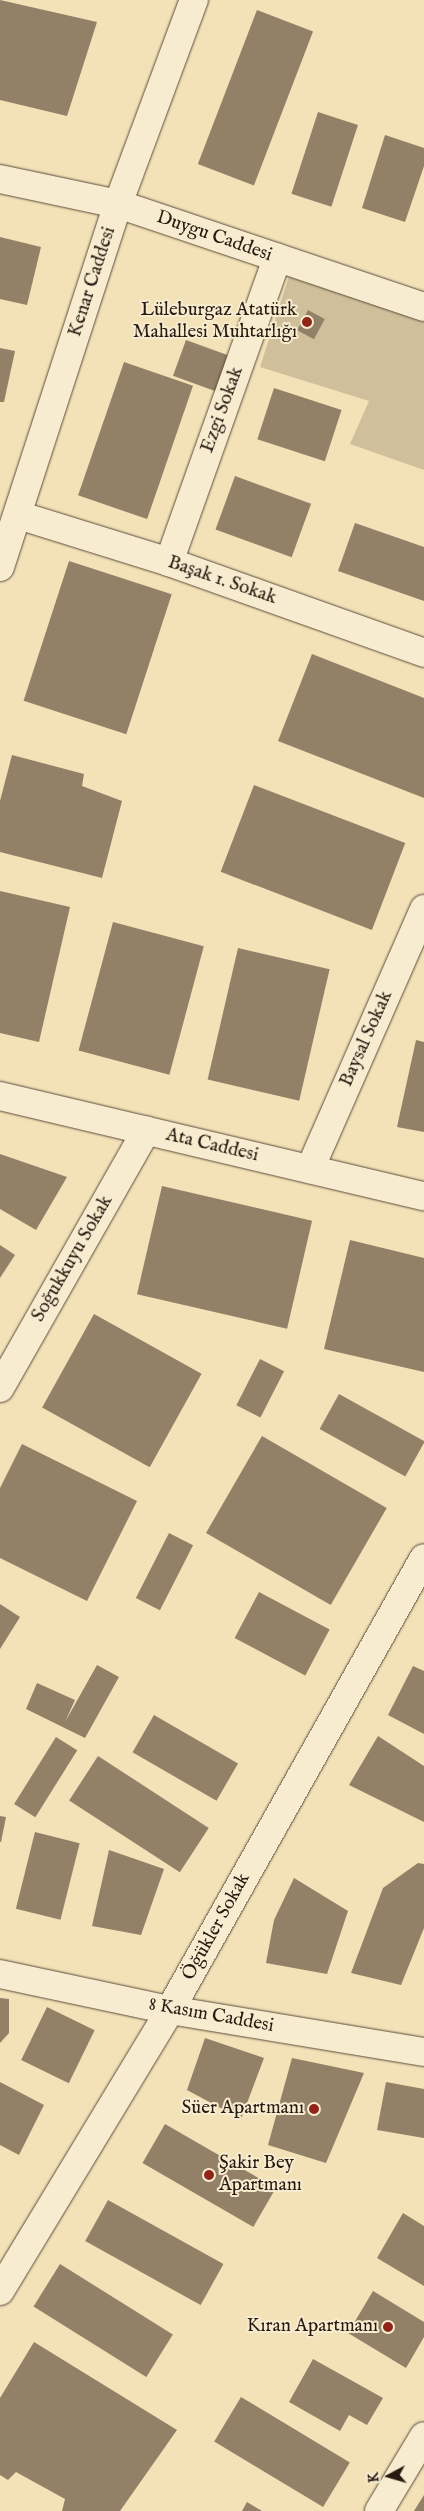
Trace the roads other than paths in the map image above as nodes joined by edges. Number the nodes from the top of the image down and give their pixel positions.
1 (194, 0) edge
2 (0, 179) edge
3 (118, 204) junction
4 (277, 258) junction
5 (424, 307) edge
6 (18, 515) junction
7 (169, 562) junction
8 (0, 567) edge
9 (424, 653) edge
10 (424, 908) edge
11 (0, 1096) edge
12 (146, 1131) junction
13 (310, 1169) junction
14 (424, 1196) edge
15 (0, 1388) edge
16 (424, 1558) edge
17 (0, 1974) edge
18 (170, 2010) junction
19 (424, 2052) edge
20 (0, 2291) edge
21 (424, 2436) edge
22 (379, 2511) edge

1 - 3 street, Kenar Caddesi
2 - 3 street, Duygu Caddesi
3 - 4 street, Duygu Caddesi
3 - 6 street, Kenar Caddesi
4 - 5 street, Duygu Caddesi
4 - 7 street, Ezgi Sokak
6 - 7 street, Başak 1. Sokak
6 - 8 street, Kenar Caddesi
7 - 9 street, Başak 1. Sokak
10 - 13 street, Baysal Sokak
11 - 12 street, Ata Caddesi
12 - 13 street, Ata Caddesi
12 - 15 street, Soğukkuyu Sokak
13 - 14 street, Ata Caddesi
16 - 18 street, Öğükler Sokak
17 - 18 street, 8 Kasım Caddesi
18 - 19 street, 8 Kasım Caddesi
18 - 20 street, Öğükler Sokak
21 - 22 street

